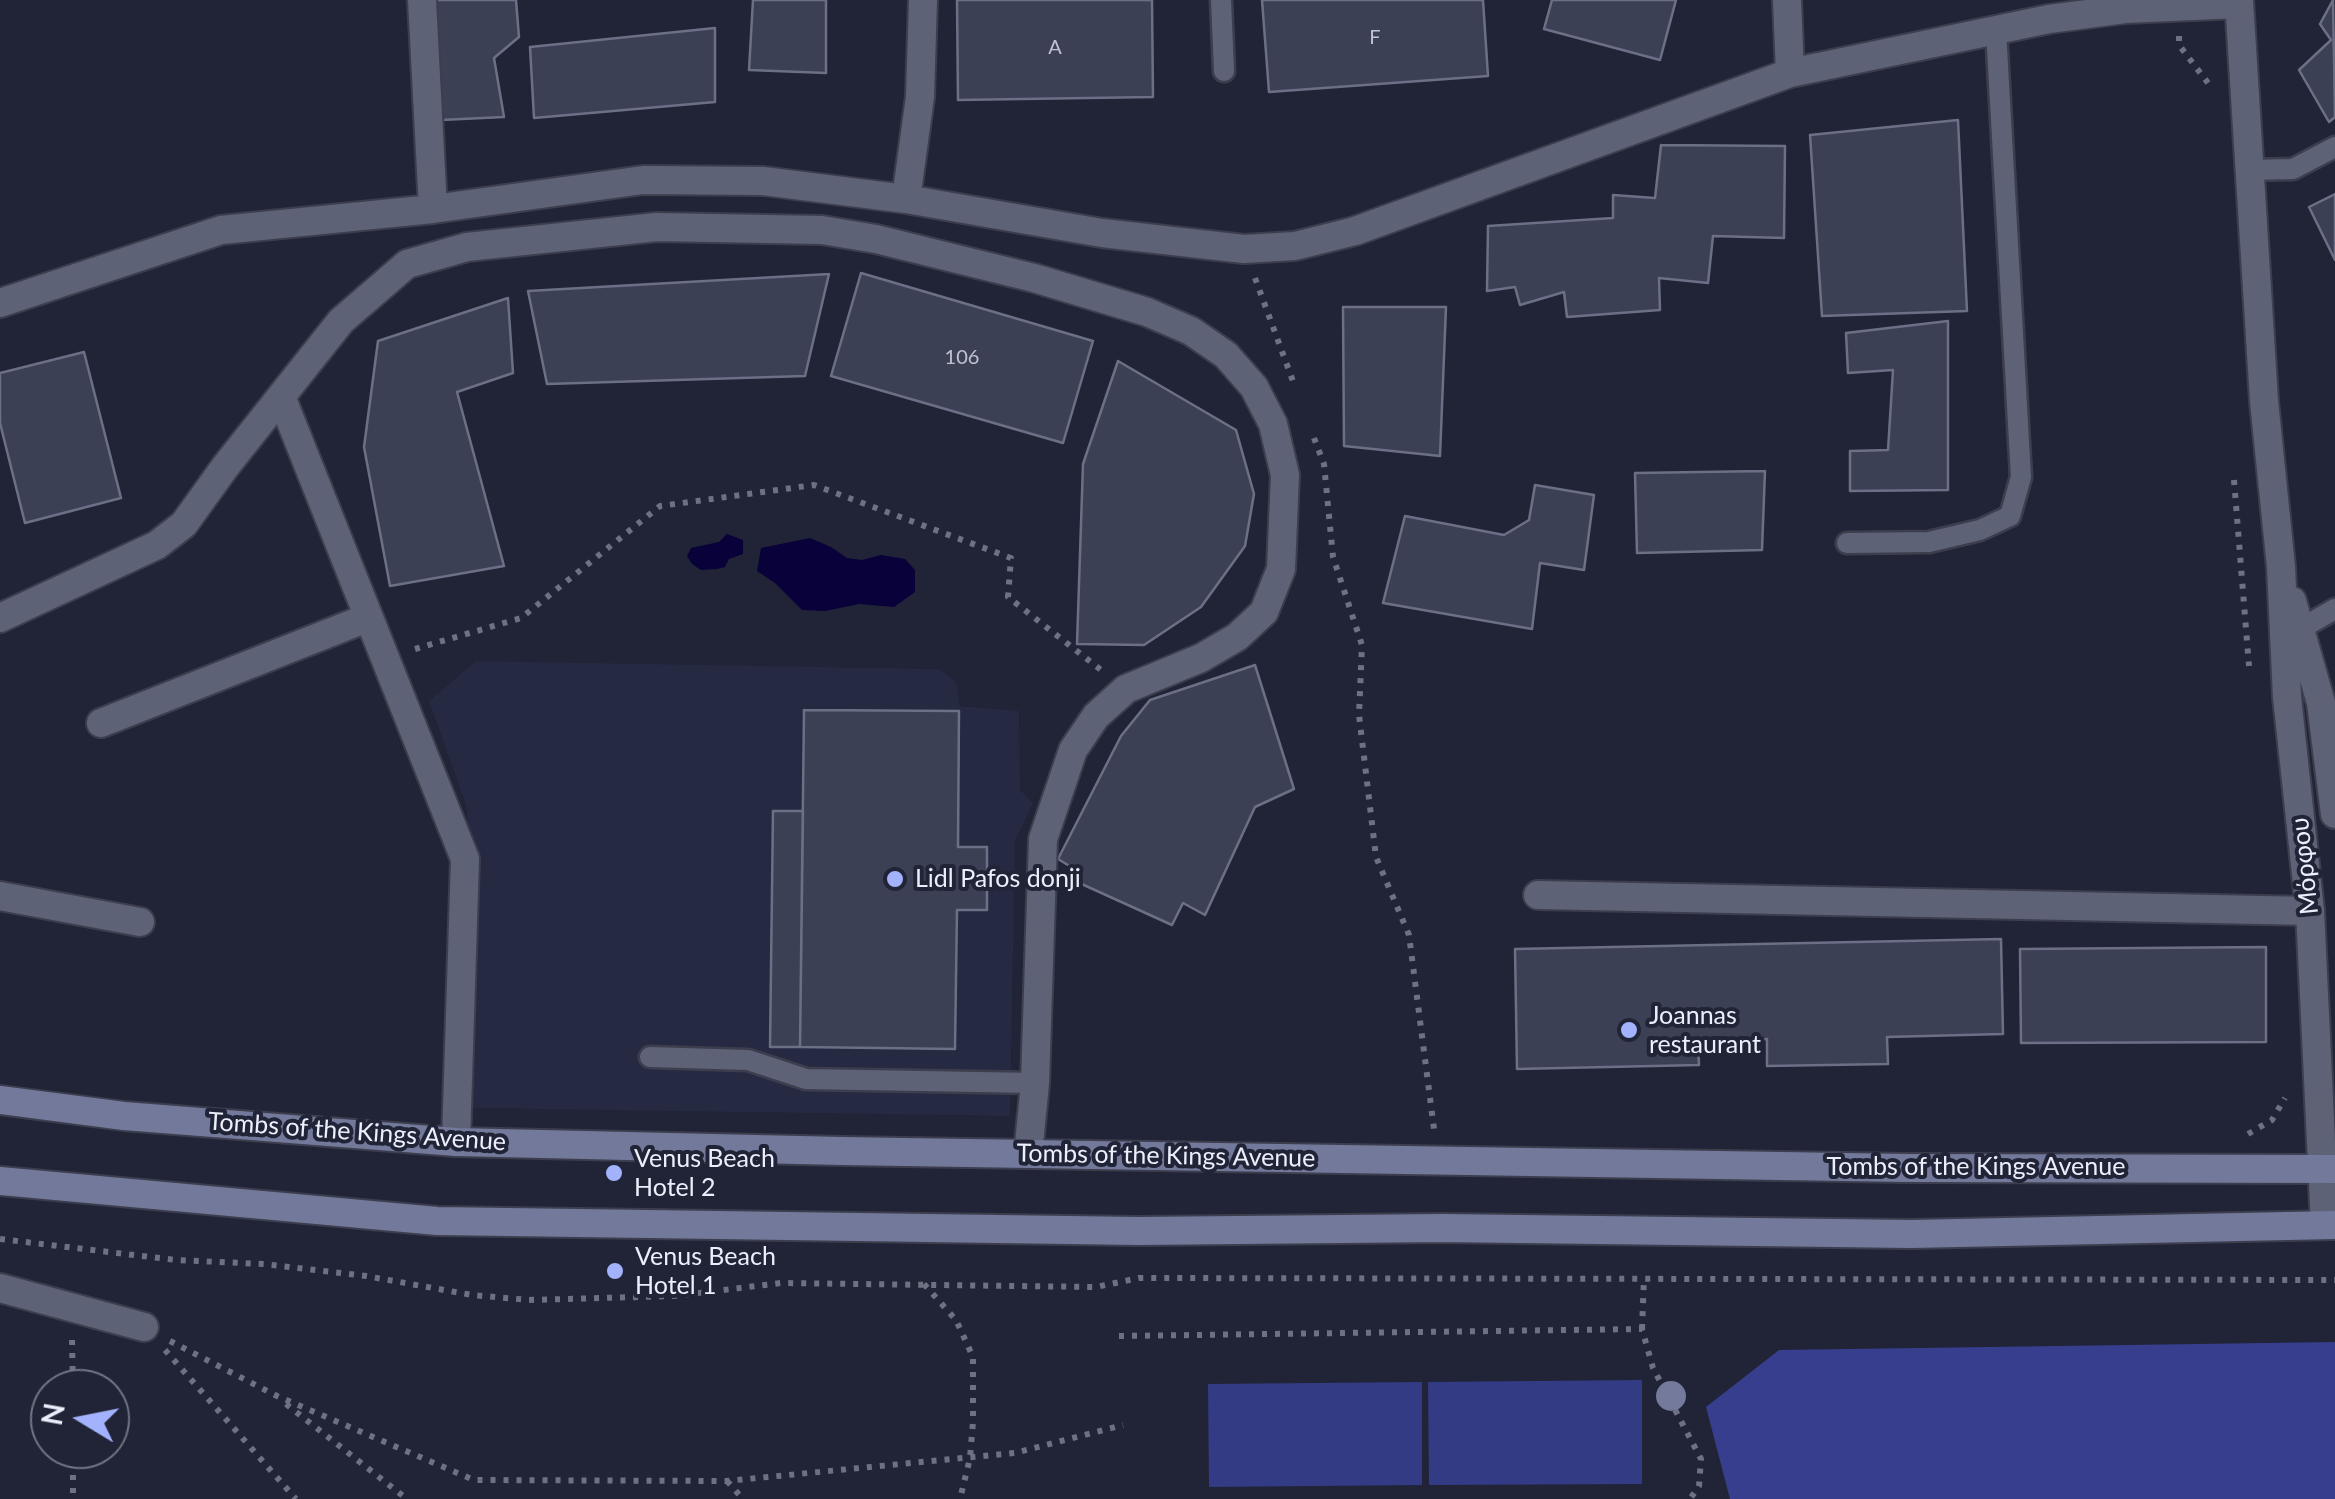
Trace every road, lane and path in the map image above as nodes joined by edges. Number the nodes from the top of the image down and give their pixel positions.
1 (422, 0) edge
2 (922, 0) edge
3 (1220, 0) edge
4 (1787, 0) edge
5 (2238, 2) edge
6 (1996, 30) junction
7 (1224, 71) dead end
8 (1790, 73) junction
9 (2335, 147) edge
10 (2249, 170) junction
11 (906, 200) junction
12 (434, 209) junction
13 (1244, 249) junction
14 (0, 303) edge
15 (1297, 392) dead end
16 (282, 400) junction
17 (1310, 428) dead end
18 (1847, 543) dead end
19 (2280, 567) junction
20 (2335, 610) edge
21 (0, 618) edge
22 (368, 618) junction
23 (2302, 628) junction
24 (384, 658) junction
25 (1126, 690) junction
26 (101, 724) dead end
27 (2335, 814) edge
28 (1538, 895) dead end
29 (0, 896) edge
30 (2310, 911) junction
31 (140, 922) dead end
32 (650, 1057) dead end
33 (1035, 1083) junction
34 (0, 1100) edge
35 (456, 1142) junction
36 (1028, 1154) junction
37 (1438, 1159) junction
38 (2329, 1169) edge
39 (0, 1181) edge
40 (2330, 1225) edge
41 (0, 1239) edge
42 (1644, 1278) junction
43 (2335, 1280) edge
44 (924, 1284) junction
45 (0, 1288) edge
46 (72, 1308) junction
47 (144, 1327) junction
48 (1642, 1328) junction
49 (1119, 1336) dead end
50 (72, 1369) edge
51 (277, 1396) junction
52 (1123, 1425) dead end
53 (970, 1458) junction
54 (73, 1469) edge
55 (726, 1480) junction
56 (404, 1498) edge
57 (73, 1499) edge
58 (296, 1499) edge
59 (744, 1499) edge
60 (960, 1499) edge
61 (1690, 1499) edge

1 - 12 street
2 - 11 street
3 - 7 lane
4 - 8 street
5 - 6 street
5 - 10 street, Μόρφου
6 - 8 street
6 - 18 lane
8 - 13 street
9 - 10 lane
10 - 19 street, Μόρφου
11 - 12 street
11 - 13 street
12 - 14 street
13 - 15 path
16 - 21 street
16 - 22 street
16 - 25 street
17 - 37 path
19 - 23 street, Μόρφου
19 - 30 street, Μόρφου
20 - 23 lane
22 - 24 street
22 - 26 street
23 - 27 street, Μόρφου
24 - 25 path
24 - 35 street
25 - 33 street
28 - 30 street
29 - 31 street
30 - 38 street, Μόρφου
32 - 33 lane
33 - 36 street
34 - 35 main road, Tombs of the Kings Avenue
35 - 36 main road, Tombs of the Kings Avenue
36 - 37 main road, Tombs of the Kings Avenue
37 - 38 main road, Tombs of the Kings Avenue
38 - 40 street, Μόρφου
39 - 40 main road
41 - 44 path
42 - 43 path
42 - 44 path
42 - 48 path
44 - 53 path
45 - 46 street
46 - 47 street
46 - 50 path
47 - 51 path
47 - 58 path
48 - 49 path
48 - 61 path
51 - 55 path
51 - 56 path
52 - 53 path
53 - 55 path
53 - 60 path
54 - 57 path
55 - 59 path

